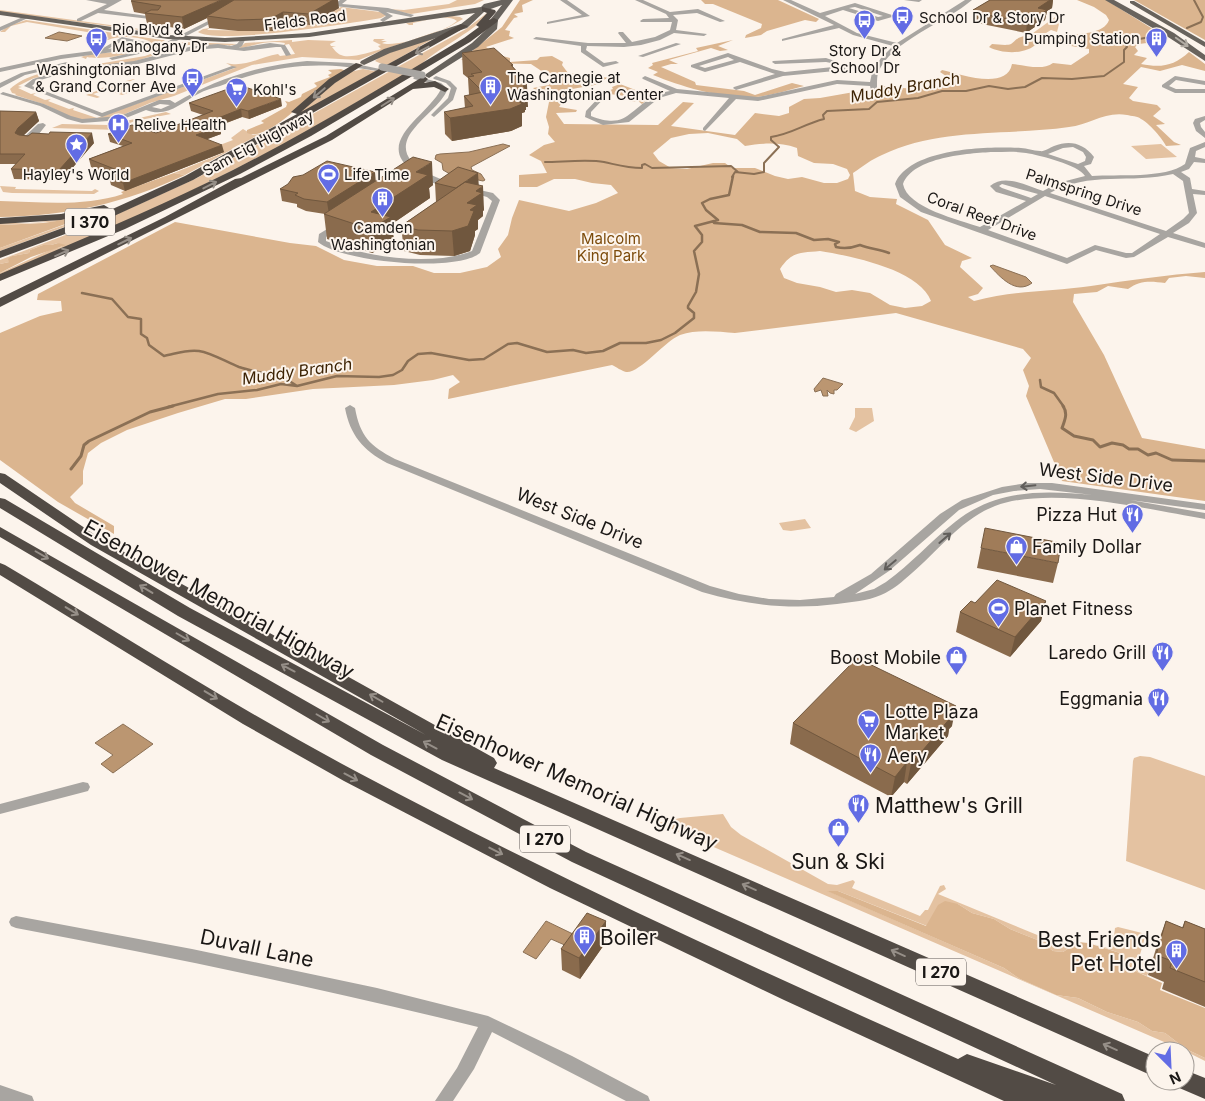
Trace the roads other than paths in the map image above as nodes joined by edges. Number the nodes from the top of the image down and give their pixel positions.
1 (90, 0) edge
2 (344, 0) edge
3 (490, 0) edge
4 (508, 0) edge
5 (563, 0) edge
6 (639, 0) edge
7 (786, 0) edge
8 (907, 0) edge
9 (919, 0) edge
10 (969, 0) edge
11 (1110, 0) edge
12 (1128, 0) edge
13 (116, 2) edge
14 (131, 8) edge
15 (844, 8) junction
16 (0, 9) edge
17 (485, 9) junction
18 (376, 10) junction
19 (97, 11) junction
20 (226, 12) edge
21 (442, 12) junction
22 (0, 13) edge
23 (120, 14) junction
24 (414, 15) junction
25 (821, 15) junction
26 (27, 17) junction
27 (672, 17) junction
28 (159, 18) edge
29 (79, 20) junction
30 (383, 20) junction
31 (494, 20) junction
32 (643, 21) dead end
33 (0, 22) edge
34 (722, 22) dead end
35 (549, 23) dead end
36 (10, 24) junction
37 (467, 24) junction
38 (839, 26) junction
39 (360, 27) junction
40 (0, 28) edge
41 (673, 31) junction
42 (621, 33) dead end
43 (704, 34) dead end
44 (182, 36) junction
45 (536, 39) dead end
46 (242, 40) junction
47 (784, 40) dead end
48 (634, 43) junction
49 (678, 44) dead end
50 (584, 45) junction
51 (897, 45) junction
52 (1205, 45) edge
53 (232, 48) junction
54 (102, 52) junction
55 (651, 53) junction
56 (77, 55) junction
57 (288, 55) dead end
58 (68, 56) junction
59 (641, 56) dead end
60 (1205, 59) edge
61 (740, 60) junction
62 (775, 62) dead end
63 (616, 63) dead end
64 (361, 64) junction
65 (427, 64) junction
66 (58, 66) junction
67 (76, 66) junction
68 (234, 67) dead end
69 (838, 69) junction
70 (0, 70) edge
71 (875, 72) junction
72 (781, 74) junction
73 (423, 77) junction
74 (645, 78) dead end
75 (1205, 83) edge
76 (872, 84) junction
77 (0, 86) edge
78 (410, 88) junction
79 (736, 88) dead end
80 (444, 89) junction
81 (676, 91) junction
82 (1205, 91) edge
83 (380, 92) junction
84 (1, 94) edge
85 (605, 94) dead end
86 (874, 94) dead end
87 (734, 97) junction
88 (438, 100) junction
89 (448, 102) junction
90 (152, 104) junction
91 (174, 105) junction
92 (163, 110) junction
93 (1205, 118) edge
94 (704, 129) dead end
95 (272, 132) junction
96 (1205, 136) edge
97 (1205, 144) edge
98 (1042, 154) junction
99 (1191, 159) junction
100 (1205, 161) edge
101 (1078, 166) junction
102 (417, 170) junction
103 (1175, 172) junction
104 (1089, 178) junction
105 (408, 179) edge
106 (178, 182) junction
107 (1190, 191) junction
108 (1205, 193) edge
109 (1045, 194) junction
110 (206, 200) junction
111 (1033, 201) junction
112 (348, 218) edge
113 (0, 221) edge
114 (980, 231) junction
115 (1168, 233) junction
116 (1205, 246) edge
117 (0, 256) edge
118 (66, 270) junction
119 (0, 278) edge
120 (0, 303) edge
121 (0, 310) edge
122 (350, 408) dead end
123 (0, 476) edge
124 (0, 502) edge
125 (1205, 507) edge
126 (1205, 516) edge
127 (0, 531) edge
128 (0, 568) edge
129 (829, 602) junction
130 (83, 787) dead end
131 (554, 802) junction
132 (0, 809) edge
133 (16, 922) dead end
134 (825, 1010) junction
135 (488, 1024) junction
136 (1145, 1063) edge
137 (0, 1092) edge
138 (26, 1101) edge
139 (443, 1101) edge
140 (642, 1101) edge
141 (1028, 1101) edge
142 (1086, 1101) edge
143 (1114, 1101) edge

1 - 13 street
2 - 18 street
3 - 17 main road, Sam Eig Highway
3 - 21 main road
4 - 17 main road
4 - 31 main road, Sam Eig Highway
5 - 35 street
6 - 27 street
7 - 25 street
8 - 9 street
10 - 51 street
11 -> 60 main road
12 - 52 main road
13 - 19 street
14 - 23 street
15 - 15 street
15 - 25 street
16 - 29 main road, Fields Road
17 - 21 main road, Fields Road
17 - 37 main road, Sam Eig Highway
17 - 65 highway
18 - 24 street
18 - 30 street
19 - 23 street
19 - 29 street
20 - 44 street
21 - 24 main road, Fields Road
21 - 37 main road
21 - 39 main road, Fields Road
22 - 26 main road, Fields Road
23 - 28 street
24 - 30 main road, Fields Road
24 - 39 main road
25 - 38 street
26 - 36 street
26 - 44 main road, Fields Road
27 - 32 street
27 - 34 street
27 - 41 street
29 - 44 main road, Fields Road
30 - 44 main road, Fields Road
31 - 65 highway, Sam Eig Highway
31 - 73 main road
33 - 36 street
36 - 40 street
37 - 64 main road
37 -> 95 highway, Sam Eig Highway
38 - 47 street
38 - 51 street
39 - 46 main road, Fields Road
41 - 43 street
41 - 48 street
42 - 48 street
44 - 46 main road, Fields Road
44 - 67 street
45 - 50 street
46 - 53 street
48 - 50 street
48 - 55 street
49 - 55 street
50 - 63 street
51 - 71 street
53 - 57 street
53 - 67 street
54 - 54 street
54 - 56 street
55 - 59 street
56 - 58 street
56 - 67 street
58 - 67 street
58 - 70 street
61 - 61 street
61 - 72 street
62 - 69 street
64 - 73 street, bridge
64 - 90 street
64 - 91 street
64 -> 95 highway
65 - 83 highway, Sam Eig Highway
66 - 67 street
66 - 77 street
66 - 84 street
67 - 68 street
69 - 71 street
69 - 72 street
71 - 76 street
72 - 79 street
73 - 78 highway
73 - 80 street
73 - 89 street
74 - 81 street
75 - 82 street
76 - 86 street
76 - 87 street
78 - 80 highway
110 -> 78 highway
80 - 88 street
81 - 85 street
81 - 87 street
83 - 110 highway
119 -> 83 highway, Sam Eig Highway
84 - 90 street
84 - 92 street
87 - 94 street
88 - 89 street
88 - 102 street
89 - 102 street
90 - 91 street
90 - 92 street
91 - 92 street
93 - 96 street
95 - 106 highway, Sam Eig Highway
97 - 99 street
98 - 101 street, Coral Reef Drive
98 - 101 street
98 - 114 street, Coral Reef Drive
99 - 100 street
99 - 103 street
101 - 104 street, Coral Reef Drive
102 - 105 street
102 - 112 street
103 - 104 street
103 - 107 street
104 - 109 street
106 - 113 highway
106 - 117 highway, I 370
107 - 108 street
107 - 115 street
109 - 111 street
109 - 111 street, Palmspring Drive
109 - 115 street, Palmspring Drive
118 -> 110 highway
111 - 114 street
114 - 115 street, Coral Reef Drive
115 - 116 street, Palmspring Drive
118 - 120 highway
118 - 121 highway
122 - 129 street, West Side Drive
131 -> 123 highway
131 -> 124 highway, Eisenhower Memorial Highway / I 270
125 -> 129 street, West Side Drive
129 -> 126 street, West Side Drive
127 -> 143 highway, I 270
128 -> 134 highway, I 270
130 - 132 street
136 -> 131 highway, Eisenhower Memorial Highway / I 270
133 - 135 street, Duvall Lane
134 - 141 highway, I 270
134 - 142 highway
135 - 139 street
135 - 140 street, Duvall Lane
137 - 138 street

